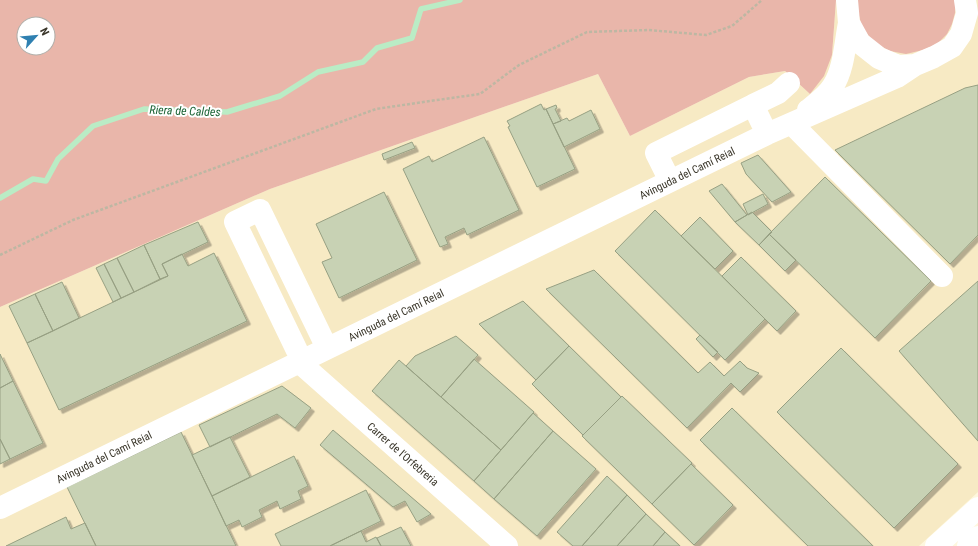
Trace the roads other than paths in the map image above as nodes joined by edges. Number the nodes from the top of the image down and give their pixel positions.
1 (847, 0) edge
2 (965, 0) edge
3 (848, 23) junction
4 (970, 34) edge
5 (915, 65) junction
6 (789, 83) dead end
7 (753, 105) junction
8 (792, 124) junction
9 (767, 134) junction
10 (670, 181) junction
11 (942, 276) dead end
12 (327, 348) junction
13 (300, 362) junction
14 (0, 508) edge
15 (978, 508) edge
16 (978, 537) edge
17 (507, 546) edge
18 (936, 546) edge
19 (968, 546) edge

1 - 3 street, Avinguda del Camí Reial
2 - 4 street
3 - 5 street
3 - 8 street, Avinguda del Camí Reial
4 - 5 street
5 - 8 street, Avinguda del Camí Reial
6 - 7 street
7 - 9 street
7 - 10 street
8 - 9 street, Avinguda del Camí Reial
8 - 11 street
9 - 10 street, Avinguda del Camí Reial
10 - 12 street, Avinguda del Camí Reial
12 - 13 street, Avinguda del Camí Reial
12 - 13 street
13 - 14 street, Avinguda del Camí Reial
13 - 17 street, Carrer de l'Orfebreria
15 - 18 street
16 - 19 street

